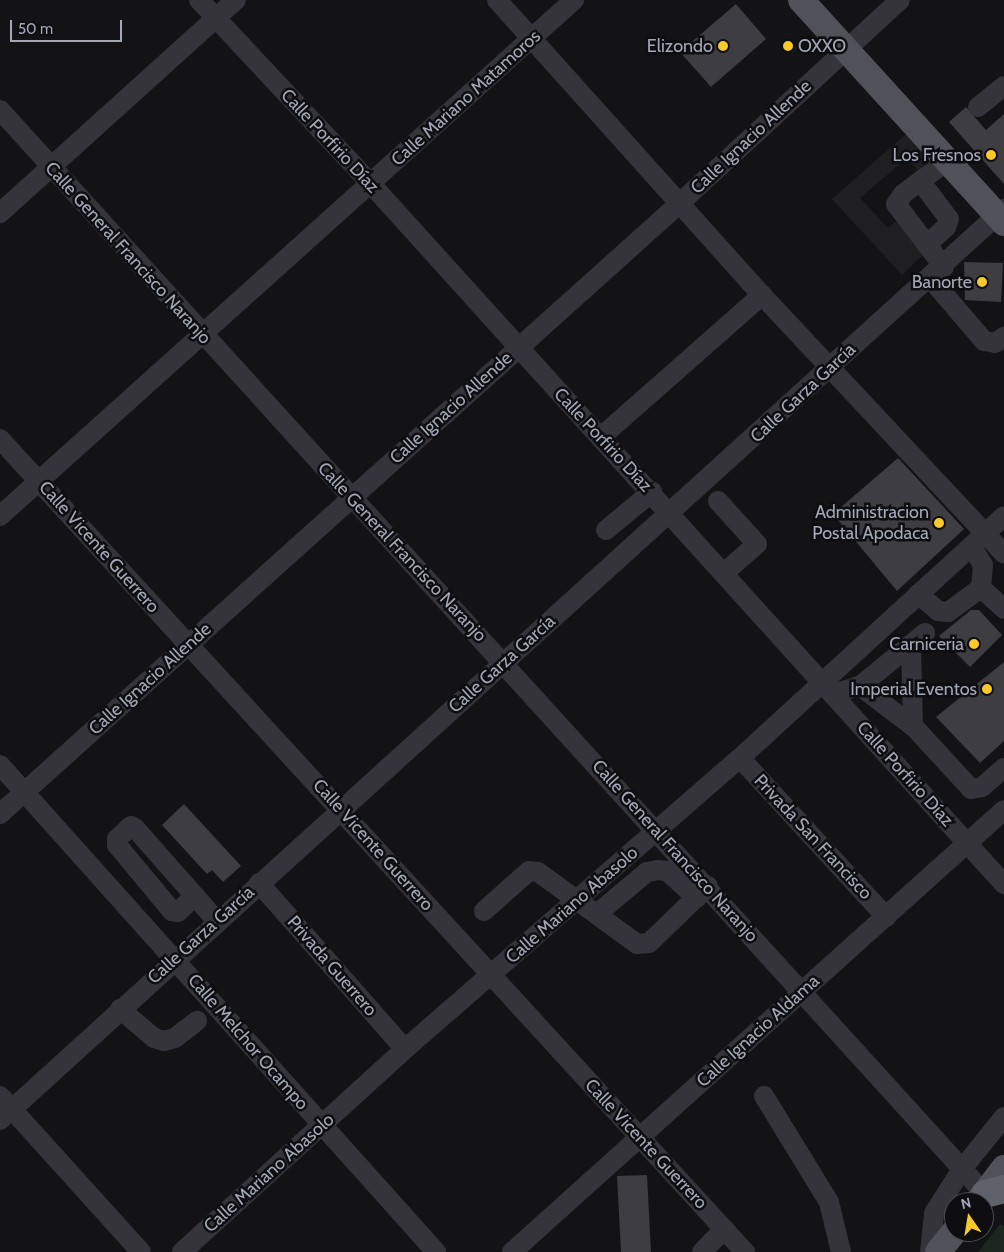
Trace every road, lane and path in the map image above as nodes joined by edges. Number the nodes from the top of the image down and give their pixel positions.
1 (199, 0) edge
2 (236, 0) edge
3 (497, 0) edge
4 (574, 0) edge
5 (801, 0) edge
6 (893, 2) edge
7 (216, 19) junction
8 (531, 38) junction
9 (845, 48) junction
10 (1004, 86) edge
11 (978, 107) dead end
12 (0, 110) edge
13 (947, 160) junction
14 (51, 167) junction
15 (921, 182) junction
16 (371, 184) junction
17 (680, 203) junction
18 (0, 213) edge
19 (1002, 216) edge
20 (927, 245) junction
21 (938, 273) junction
22 (762, 295) junction
23 (202, 335) junction
24 (1004, 337) edge
25 (518, 348) junction
26 (830, 366) junction
27 (601, 437) junction
28 (0, 439) edge
29 (39, 481) junction
30 (652, 492) junction
31 (352, 497) junction
32 (718, 501) dead end
33 (672, 514) junction
34 (0, 516) edge
35 (1004, 516) edge
36 (606, 530) dead end
37 (978, 540) junction
38 (1004, 554) edge
39 (724, 573) junction
40 (981, 588) junction
41 (918, 594) junction
42 (1004, 609) edge
43 (189, 645) junction
44 (504, 662) junction
45 (860, 686) junction
46 (827, 688) junction
47 (913, 726) junction
48 (740, 758) junction
49 (0, 764) edge
50 (1004, 768) edge
51 (24, 792) junction
52 (342, 809) junction
53 (1004, 810) edge
54 (0, 814) edge
55 (657, 831) junction
56 (967, 843) junction
57 (125, 855) junction
58 (101, 877) junction
59 (259, 883) junction
60 (1004, 884) edge
61 (702, 892) junction
62 (195, 896) junction
63 (579, 898) junction
64 (484, 911) dead end
65 (598, 913) junction
66 (886, 917) junction
67 (217, 921) junction
68 (175, 958) junction
69 (490, 974) junction
70 (803, 991) junction
71 (120, 1009) junction
72 (197, 1021) dead end
73 (405, 1049) junction
74 (764, 1096) dead end
75 (4, 1109) edge
76 (1004, 1118) edge
77 (322, 1125) junction
78 (640, 1137) junction
79 (1004, 1168) edge
80 (962, 1169) junction
81 (986, 1192) edge
82 (991, 1192) edge
83 (724, 1229) junction
84 (946, 1242) edge
85 (141, 1252) edge
86 (182, 1252) edge
87 (436, 1252) edge
88 (512, 1252) edge
89 (702, 1252) edge
90 (745, 1252) edge
91 (841, 1252) edge
92 (930, 1252) edge
93 (938, 1252) edge

1 - 7 street, Calle Porfirio Díaz
2 - 7 street
3 - 8 street
4 - 8 street, Calle Mariano Matamoros
5 - 9 main road
6 - 9 street, Calle Ignacio Allende
7 - 14 street
7 - 16 street, Calle Porfirio Díaz
8 - 16 street, Calle Mariano Matamoros
8 - 17 street
9 - 13 main road
9 - 17 street, Calle Ignacio Allende
10 - 11 street
12 - 14 street, Calle General Francisco Naranjo
13 - 15 street
13 - 19 main road
14 - 18 street
14 - 23 street, Calle General Francisco Naranjo
15 - 20 street
15 - 20 street
16 - 23 street, Calle Mariano Matamoros
16 - 25 street, Calle Porfirio Díaz
17 - 22 street
17 - 25 street, Calle Ignacio Allende
19 - 21 street, Calle Garza García
20 - 21 street
21 - 24 street
21 - 26 street, Calle Garza García
22 - 26 street
22 - 27 street
23 - 29 street, Calle Mariano Matamoros
23 - 31 street, Calle General Francisco Naranjo
25 - 27 street, Calle Porfirio Díaz
25 - 31 street, Calle Ignacio Allende
26 - 33 street, Calle Garza García
26 - 37 street
27 - 30 street, Calle Porfirio Díaz
28 - 29 street, Calle Vicente Guerrero
29 - 34 street, Calle Mariano Matamoros
29 - 43 street, Calle Vicente Guerrero
30 - 33 street, Calle Porfirio Díaz
30 - 36 street
31 - 43 street, Calle Ignacio Allende
31 - 44 street, Calle General Francisco Naranjo
32 - 39 street
33 - 39 street, Calle Porfirio Díaz
33 - 44 street, Calle Garza García
35 - 37 street, Calle Mariano Abasolo
37 - 38 street
37 - 40 street
37 - 41 street, Calle Mariano Abasolo
39 - 46 street, Calle Porfirio Díaz
40 - 41 street
40 - 42 street
41 - 46 street, Calle Mariano Abasolo
43 - 51 street, Calle Ignacio Allende
43 - 52 street, Calle Vicente Guerrero
44 - 52 street, Calle Garza García
44 - 55 street, Calle General Francisco Naranjo
45 - 46 street
45 - 47 street
45 - 47 street
46 - 48 street, Calle Mariano Abasolo
46 - 56 street, Calle Porfirio Díaz
47 - 50 street
48 - 55 street, Calle Mariano Abasolo
48 - 66 street, Privada San Francisco
49 - 51 street, Calle Melchor Ocampo
51 - 54 street, Calle Ignacio Allende
51 - 58 street, Calle Melchor Ocampo
52 - 59 street, Calle Garza García
52 - 69 street, Calle Vicente Guerrero
53 - 56 street, Calle Ignacio Aldama
55 - 61 street, Calle General Francisco Naranjo
55 - 63 street, Calle Mariano Abasolo
56 - 60 street, Calle Porfirio Díaz
56 - 66 street, Calle Ignacio Aldama
57 - 58 street
57 - 62 street
57 - 62 street
58 - 68 street, Calle Melchor Ocampo
59 - 67 street, Calle Garza García
59 - 73 street, Privada Guerrero
61 - 65 street
61 - 65 street
61 - 70 street, Calle General Francisco Naranjo
62 - 67 street
63 - 64 street
63 - 65 street
63 - 69 street, Calle Mariano Abasolo
66 - 70 street, Calle Ignacio Aldama
67 - 68 street, Calle Garza García
68 - 71 street, Calle Garza García
68 - 77 street, Calle Melchor Ocampo
69 - 73 street, Calle Mariano Abasolo
69 - 78 street, Calle Vicente Guerrero
70 - 78 street, Calle Ignacio Aldama
70 - 80 street, Calle General Francisco Naranjo
71 - 72 street
71 - 75 street, Calle Garza García
73 - 77 street, Calle Mariano Abasolo
74 - 91 street
75 - 85 street
76 - 80 street
77 - 86 street, Calle Mariano Abasolo
77 - 87 street, Calle Melchor Ocampo
78 - 83 street, Calle Vicente Guerrero
78 - 88 street, Calle Ignacio Aldama
79 - 82 main road
80 - 81 street, Calle General Francisco Naranjo
80 - 92 street
83 - 89 street
83 - 90 street, Calle Vicente Guerrero
84 - 93 main road

